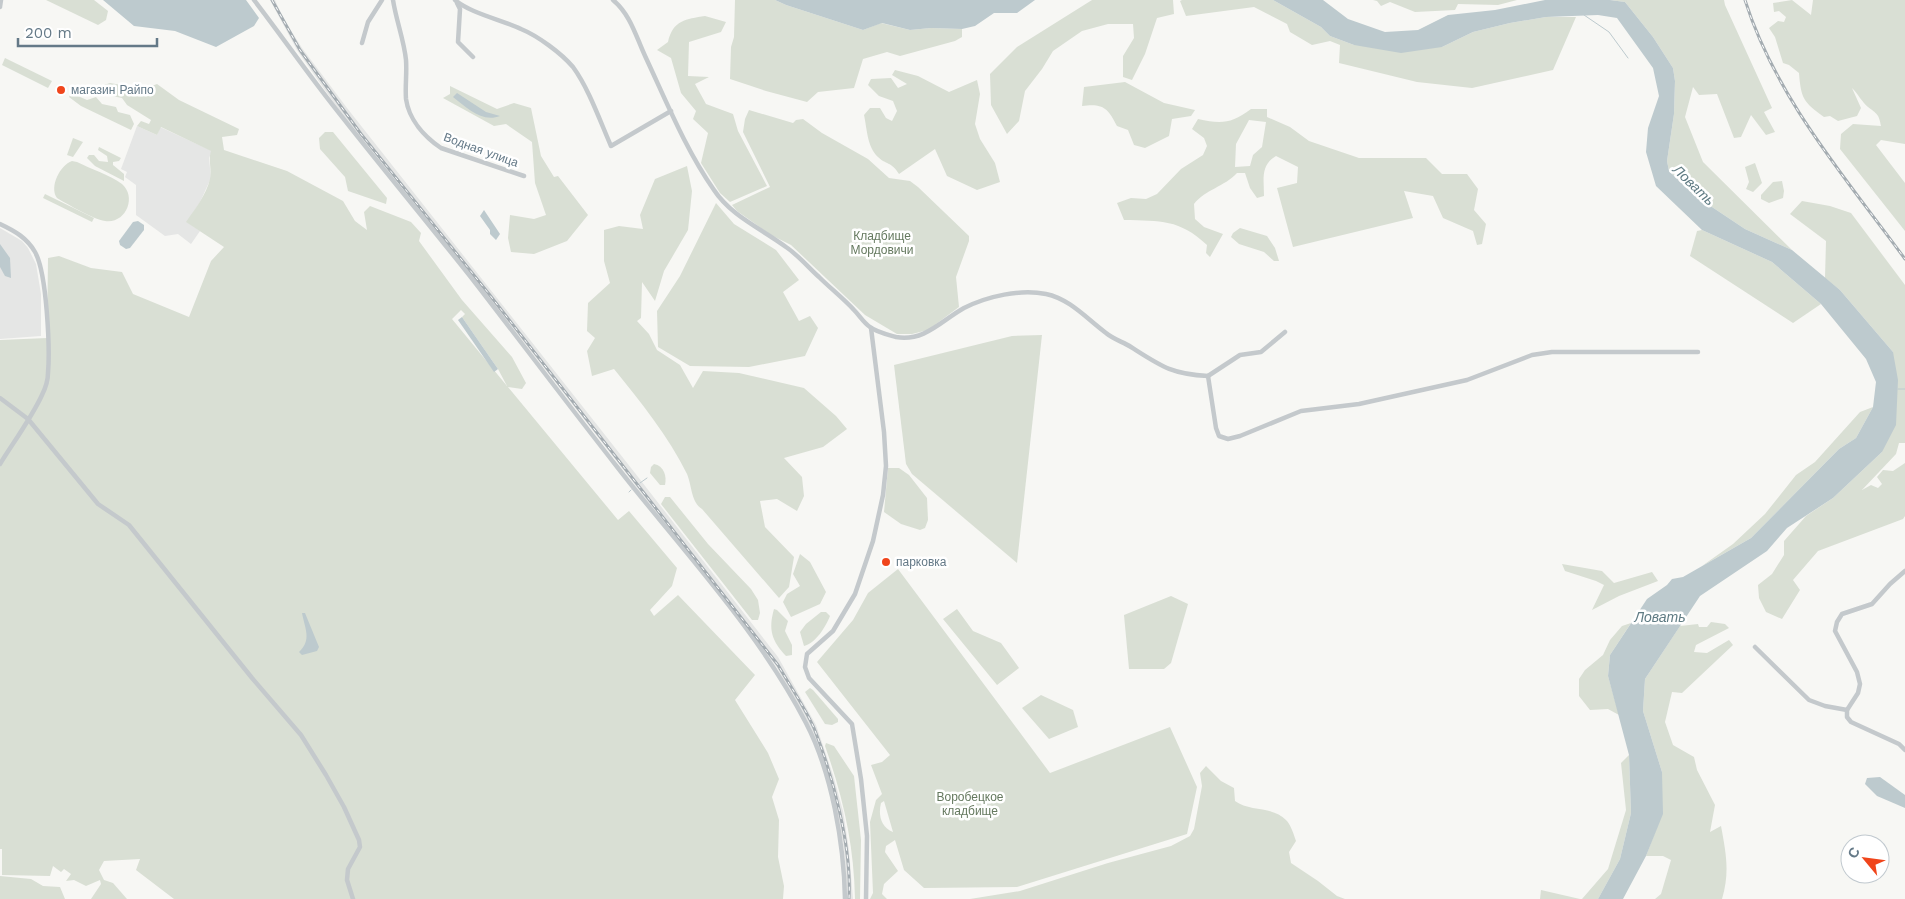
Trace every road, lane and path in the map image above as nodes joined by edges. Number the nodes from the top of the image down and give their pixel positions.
1 (1, 0) edge
2 (254, 0) edge
3 (382, 0) edge
4 (393, 0) edge
5 (613, 0) edge
6 (456, 1) edge
7 (0, 7) edge
8 (362, 43) dead end
9 (474, 57) dead end
10 (671, 111) junction
11 (524, 176) dead end
12 (0, 224) edge
13 (871, 328) junction
14 (1285, 332) dead end
15 (1698, 352) dead end
16 (1208, 376) junction
17 (0, 398) edge
18 (28, 419) junction
19 (2, 458) edge
20 (0, 464) edge
21 (1905, 571) edge
22 (1755, 647) dead end
23 (1847, 710) junction
24 (1905, 750) edge
25 (353, 899) edge
26 (845, 899) edge
27 (866, 899) edge

1 - 7 street
2 - 26 street
3 - 8 street
4 - 11 street, Водная улица
5 - 10 street
6 - 9 street
6 - 10 street
10 - 13 street
12 - 18 street
13 - 16 street
13 - 27 street
14 - 16 street
15 - 16 street
17 - 18 street
18 - 19 street
18 - 25 street
19 - 20 street
21 - 23 street
22 - 23 street
23 - 24 street

